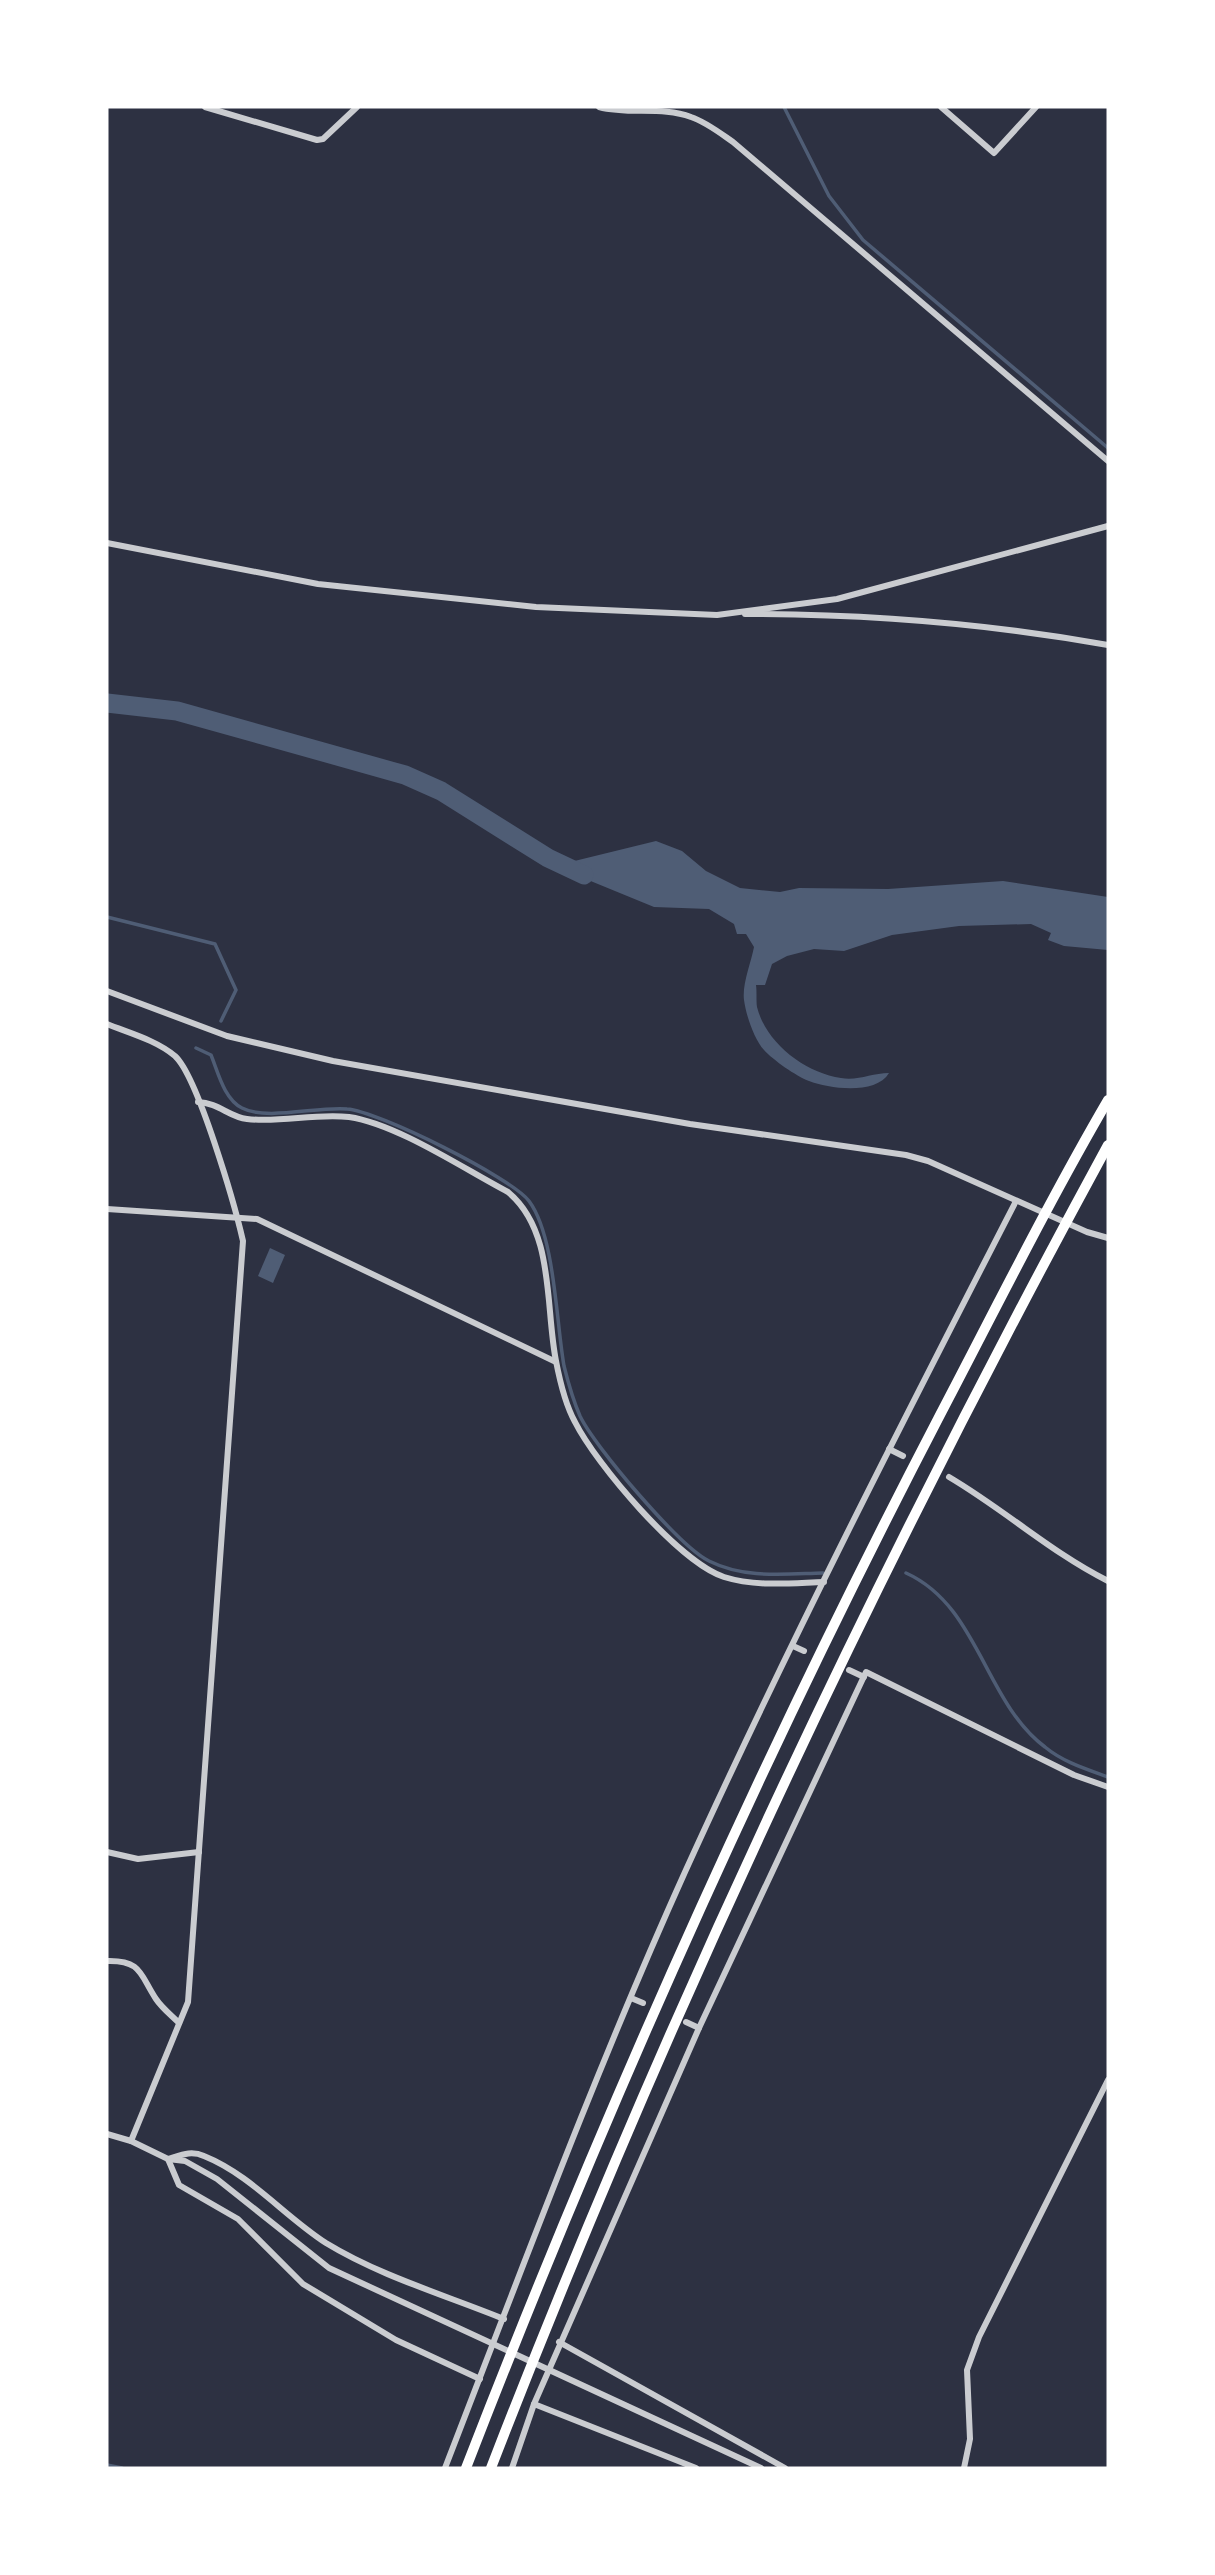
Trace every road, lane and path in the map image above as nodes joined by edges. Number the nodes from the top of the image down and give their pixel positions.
1 (205, 107) edge
2 (357, 107) edge
3 (599, 107) edge
4 (942, 107) edge
5 (1036, 107) edge
6 (1108, 461) edge
7 (1108, 526) edge
8 (107, 543) edge
9 (718, 615) junction
10 (1108, 645) edge
11 (107, 991) edge
12 (107, 1024) edge
13 (1108, 1100) edge
14 (198, 1102) junction
15 (1108, 1145) edge
16 (1016, 1202) junction
17 (107, 1209) edge
18 (237, 1216) junction
19 (1108, 1238) edge
20 (556, 1362) junction
21 (889, 1449) junction
22 (903, 1456) dead end
23 (949, 1477) dead end
24 (824, 1581) junction
25 (1108, 1581) edge
26 (793, 1646) junction
27 (804, 1651) dead end
28 (849, 1670) dead end
29 (864, 1677) junction
30 (1108, 1787) edge
31 (107, 1852) edge
32 (199, 1852) junction
33 (107, 1961) edge
34 (631, 1998) junction
35 (643, 2003) dead end
36 (686, 2022) dead end
37 (179, 2023) junction
38 (699, 2028) junction
39 (1108, 2080) edge
40 (107, 2134) edge
41 (131, 2141) junction
42 (168, 2159) junction
43 (504, 2319) junction
44 (559, 2342) junction
45 (480, 2379) junction
46 (534, 2404) junction
47 (445, 2468) edge
48 (466, 2468) edge
49 (491, 2468) edge
50 (512, 2468) edge
51 (696, 2468) edge
52 (761, 2468) edge
53 (785, 2468) edge
54 (964, 2468) edge

1 - 2 street
3 - 6 street
4 - 5 street
7 - 9 street
8 - 9 street
9 - 10 street
11 - 16 street
12 - 14 street
13 - 48 highway
14 - 18 street
14 - 20 street
15 - 49 highway
16 - 19 street
16 - 21 street
17 - 18 street
18 - 20 street
18 - 32 street
20 - 24 street
21 - 22 street
21 - 24 street
23 - 25 street
24 - 26 street
26 - 27 street
26 - 34 street
28 - 29 street
29 - 30 street
29 - 38 street
31 - 32 street
32 - 37 street
33 - 37 street
34 - 35 street
34 - 43 street
36 - 38 street
37 - 41 street
38 - 44 street
39 - 54 street
40 - 41 street
41 - 42 street
42 - 43 street
42 - 45 street
42 - 52 street
43 - 45 street
44 - 46 street
44 - 53 street
45 - 47 street
46 - 50 street
46 - 51 street

